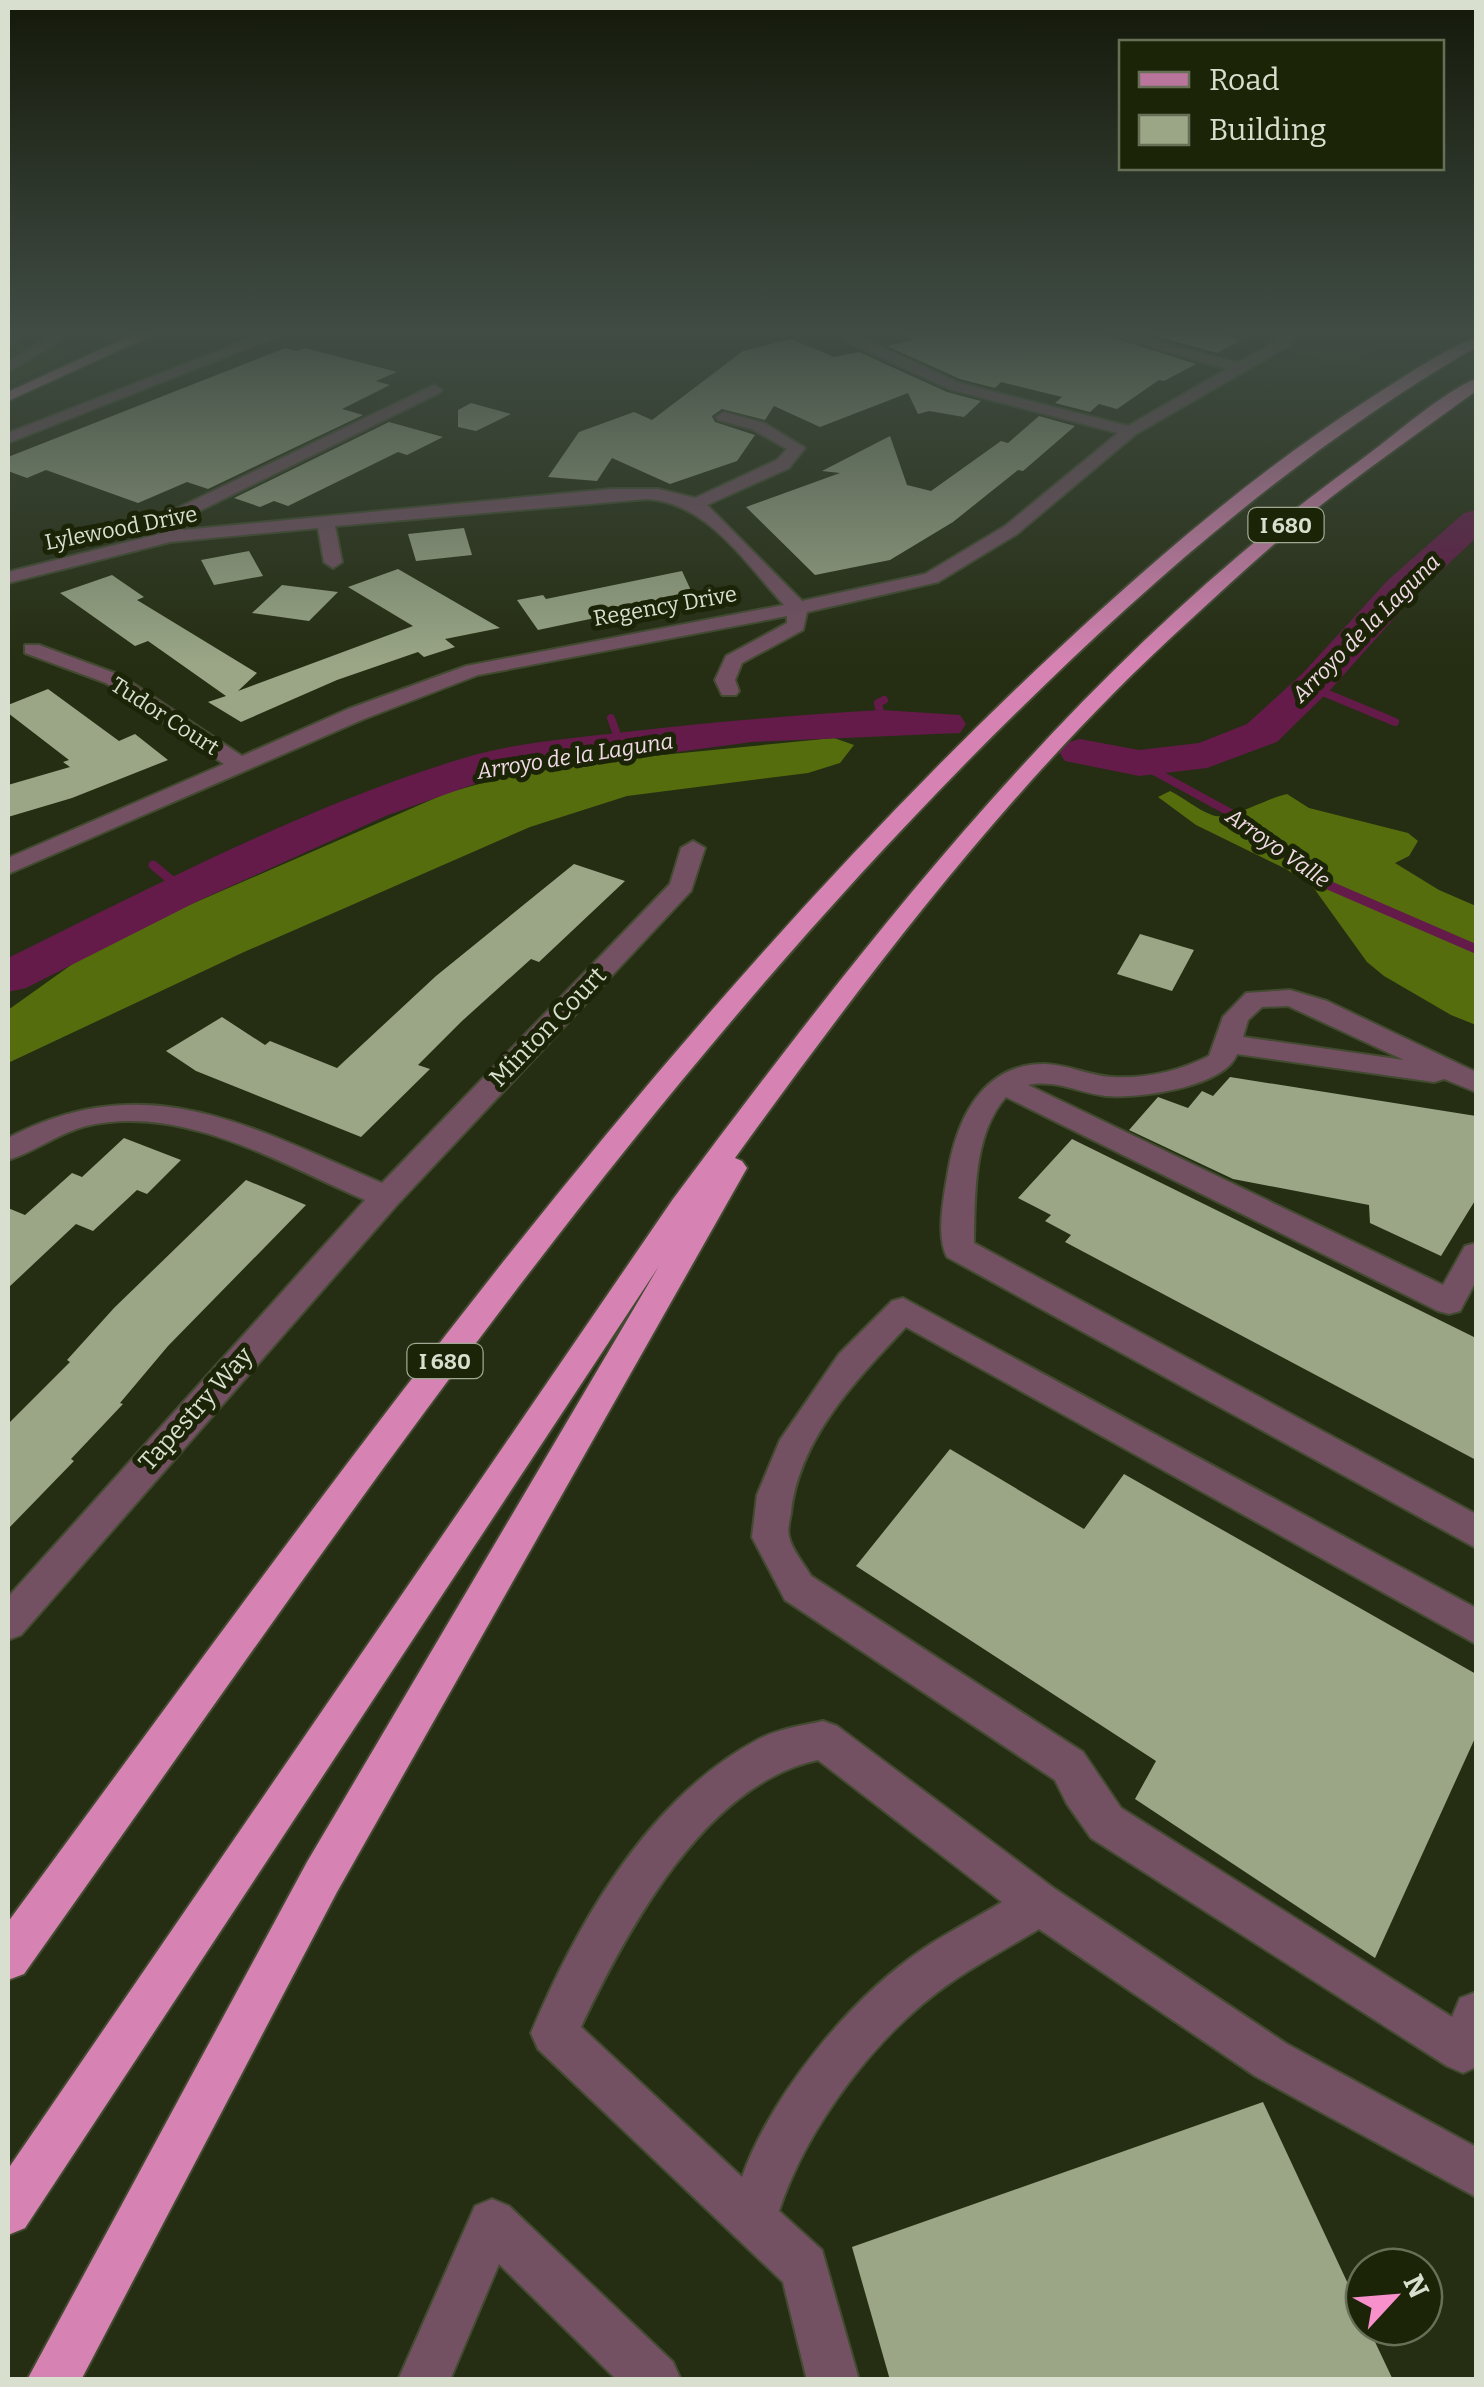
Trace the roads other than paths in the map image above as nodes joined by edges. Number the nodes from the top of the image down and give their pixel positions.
1 (331, 440) edge
2 (784, 440) edge
3 (1120, 440) edge
4 (1320, 440) edge
5 (1396, 440) edge
6 (696, 504) junction
7 (326, 523) junction
8 (170, 536) junction
9 (333, 562) dead end
10 (8, 578) edge
11 (798, 608) junction
12 (32, 649) dead end
13 (729, 691) dead end
14 (240, 766) junction
15 (693, 848) dead end
16 (8, 867) edge
17 (803, 1044) junction
18 (1229, 1044) junction
19 (1466, 1079) edge
20 (1003, 1084) junction
21 (8, 1150) edge
22 (386, 1197) junction
23 (1476, 1254) edge
24 (1476, 1532) edge
25 (8, 1623) edge
26 (1476, 1627) edge
27 (1040, 1904) junction
28 (8, 1958) edge
29 (1472, 2044) edge
30 (1476, 2174) edge
31 (8, 2211) edge
32 (752, 2219) junction
33 (53, 2380) edge
34 (424, 2380) edge
35 (655, 2380) edge
36 (833, 2380) edge

1 - 8 street
2 - 6 street
3 - 11 street, Regency Drive
4 - 28 highway, I 680
5 - 17 highway, I 680
6 - 7 street, Lylewood Drive
6 - 11 street
7 - 8 street, Lylewood Drive
7 - 9 street
8 - 10 street, Lylewood Drive
11 - 13 street
11 - 14 street, Regency Drive
12 - 14 street, Tudor Court
14 - 16 street, Regency Drive
15 - 22 street, Minton Court
17 - 31 highway, I 680
17 - 33 highway
18 - 19 street
18 - 19 street
18 - 20 street
20 - 23 street
20 - 24 street
21 - 22 street
22 - 25 street, Tapestry Way
26 - 29 street
27 - 30 street
27 - 32 street
27 - 32 street
32 - 36 street
34 - 35 street

